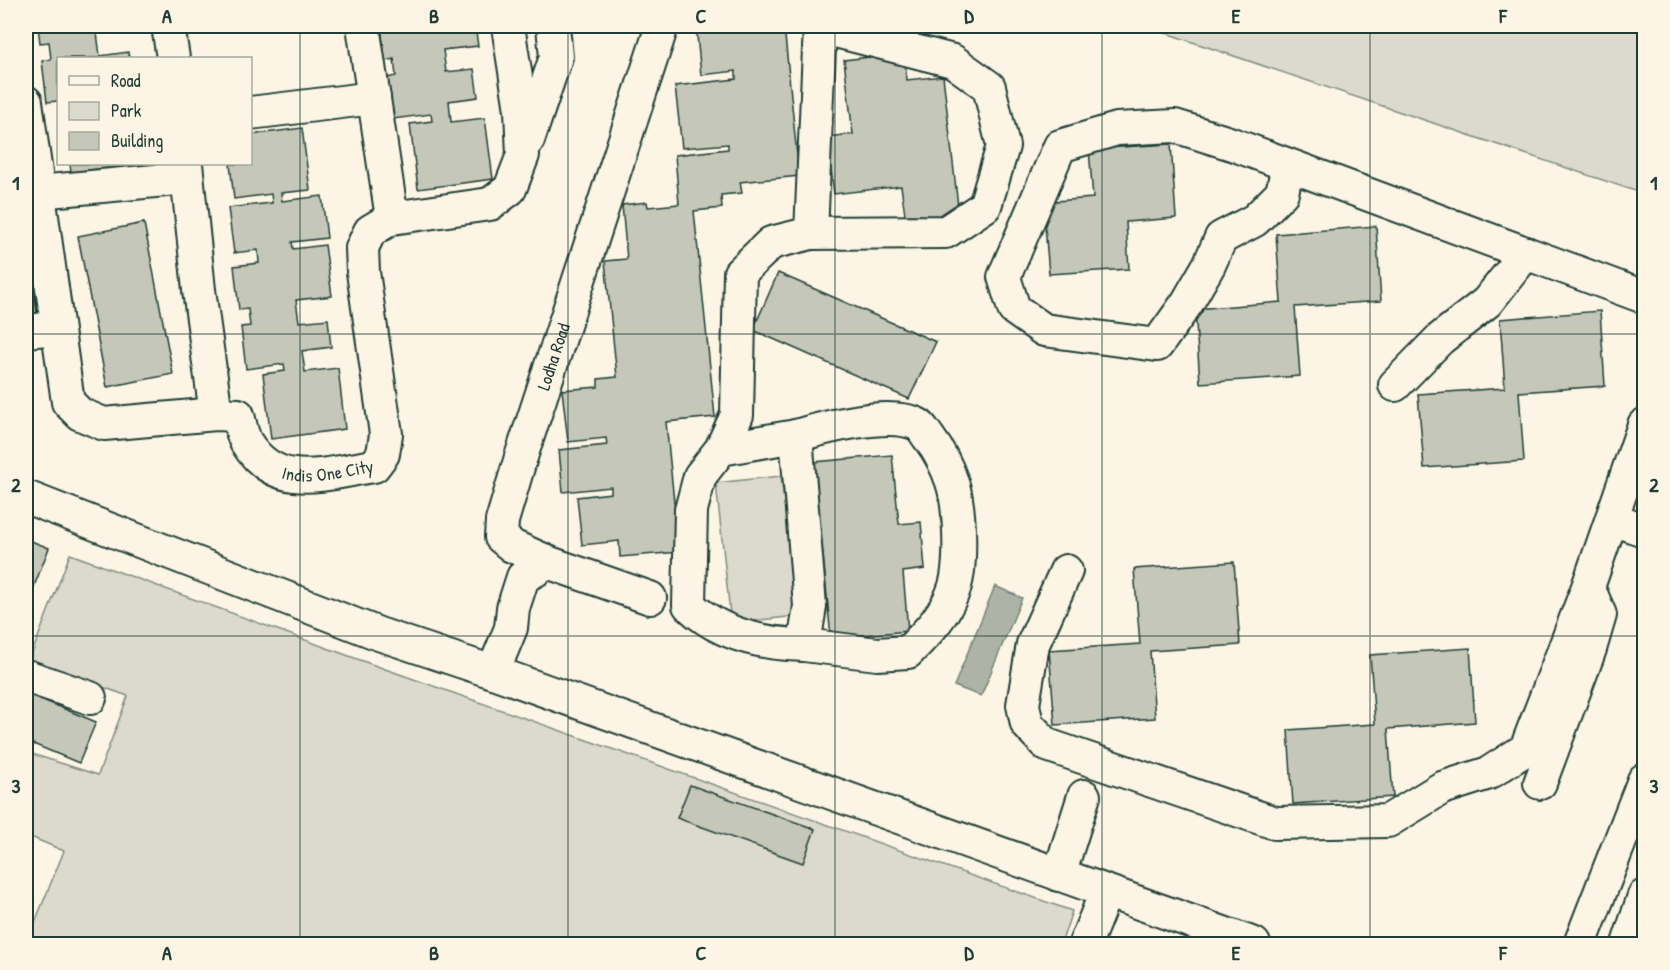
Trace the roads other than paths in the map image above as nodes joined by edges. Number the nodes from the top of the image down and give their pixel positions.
1 (168, 26) edge
2 (363, 26) edge
3 (508, 26) edge
4 (553, 26) edge
5 (662, 26) edge
6 (820, 26) edge
7 (173, 57) edge
8 (374, 98) junction
9 (26, 102) edge
10 (252, 113) edge
11 (523, 155) junction
12 (1288, 165) junction
13 (187, 171) edge
14 (38, 192) junction
15 (392, 218) junction
16 (812, 233) junction
17 (1526, 253) junction
18 (1644, 297) edge
19 (57, 327) junction
20 (26, 331) edge
21 (1395, 386) dead end
22 (216, 414) junction
23 (1644, 425) edge
24 (796, 436) junction
25 (721, 449) junction
26 (1636, 483) edge
27 (26, 497) edge
28 (1612, 519) junction
29 (1644, 530) edge
30 (538, 564) junction
31 (1066, 571) dead end
32 (1588, 587) junction
33 (650, 598) dead end
34 (804, 645) junction
35 (494, 672) junction
36 (26, 676) edge
37 (90, 698) dead end
38 (1644, 780) edge
39 (1539, 783) dead end
40 (1084, 796) dead end
41 (1059, 875) junction
42 (1106, 892) junction
43 (1644, 896) edge
44 (1085, 945) edge
45 (1254, 945) edge
46 (1580, 945) edge
47 (1628, 945) edge

1 - 7 street
2 - 8 street
3 - 11 street, Indis One City
4 - 11 street
5 - 30 street, Lodha Road
6 - 16 street
6 - 16 street
8 - 10 street
8 - 15 street
9 - 14 street, Indis One City
11 - 15 street, Indis One City
12 - 12 street
12 - 17 street
13 - 14 street
13 - 22 street
14 - 19 street, Indis One City
15 - 22 street, Indis One City
16 - 25 street
17 - 18 street
17 - 21 street
19 - 20 street
19 - 22 street, Indis One City
23 - 26 street
24 - 25 street
24 - 34 street
24 - 34 street
25 - 34 street
26 - 28 street
27 - 35 street
28 - 29 street
28 - 32 street
30 - 33 street, Lodha Road
30 - 35 street
31 - 32 street
32 - 39 street
35 - 41 street
36 - 37 street
38 - 46 street
40 - 41 street
41 - 42 street
42 - 44 street
42 - 45 street
43 - 47 street

